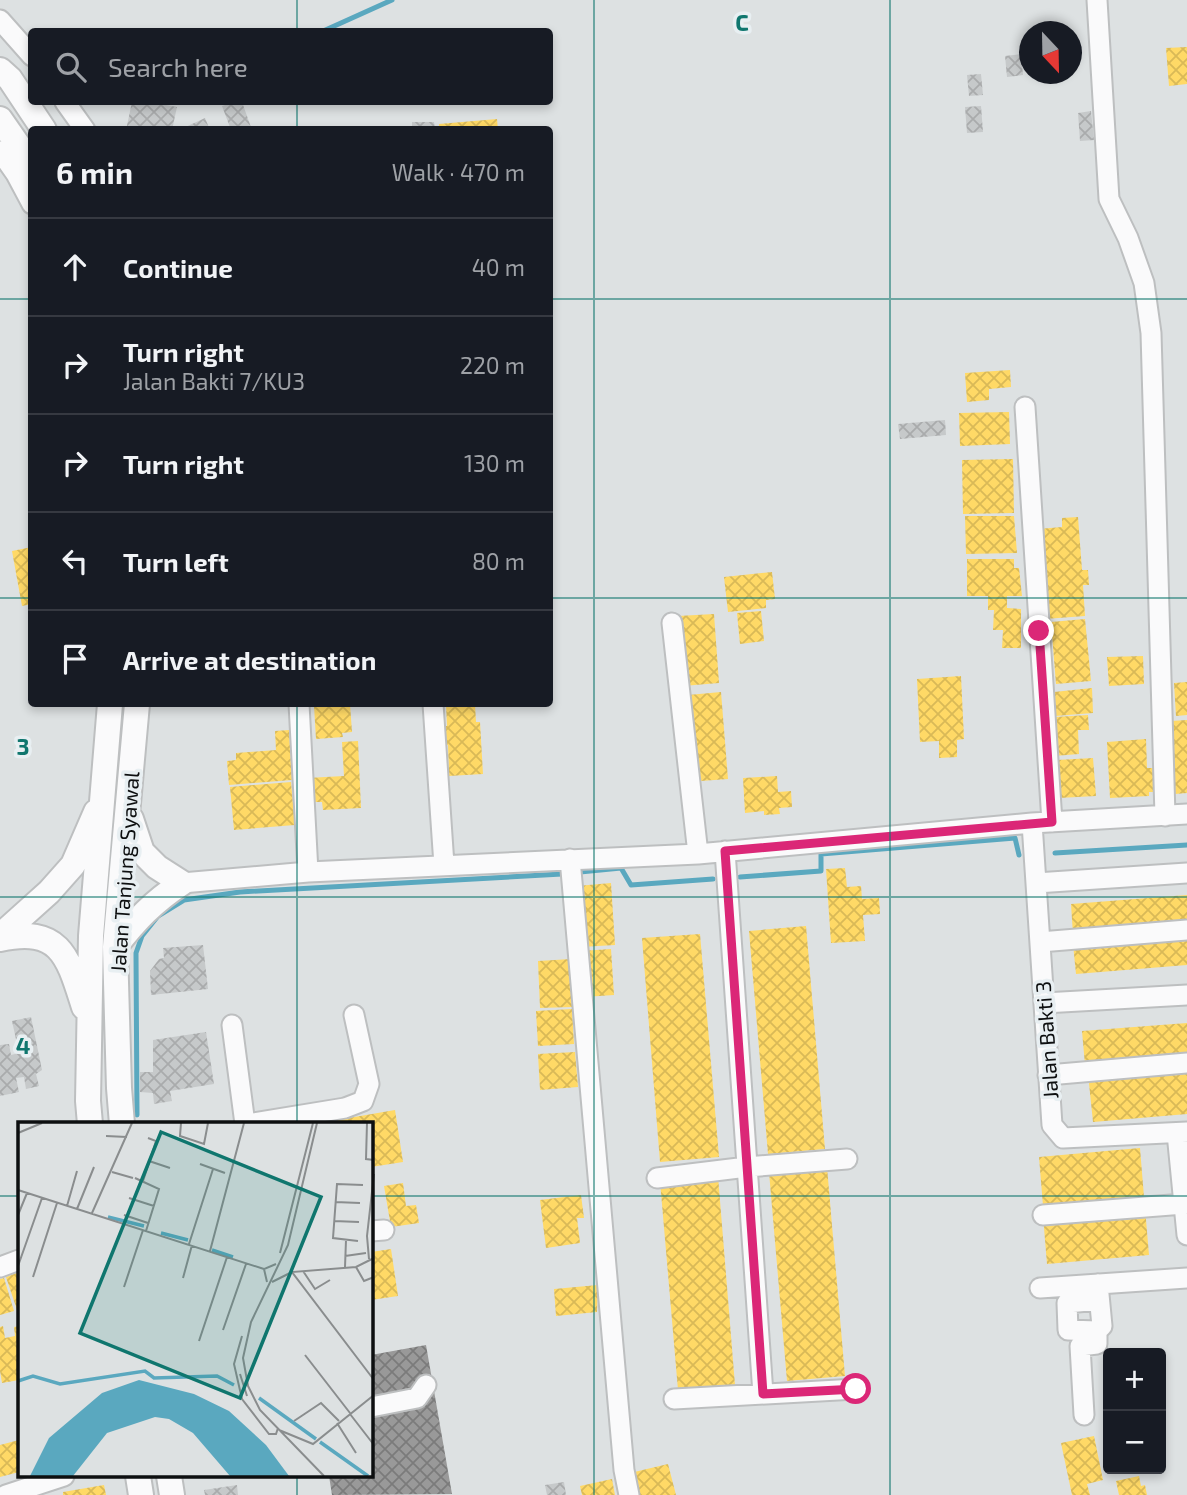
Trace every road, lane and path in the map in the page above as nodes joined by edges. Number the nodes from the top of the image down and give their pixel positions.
1 (1097, 0) edge
2 (0, 20) edge
3 (28, 52) edge
4 (0, 70) edge
5 (67, 105) edge
6 (0, 118) edge
7 (41, 126) edge
8 (82, 126) edge
9 (0, 151) edge
10 (28, 159) edge
11 (28, 196) edge
12 (1025, 407) dead end
13 (672, 623) dead end
14 (110, 707) edge
15 (137, 707) edge
16 (299, 707) edge
17 (433, 707) edge
18 (104, 797) junction
19 (129, 811) junction
20 (1187, 814) edge
21 (1166, 816) junction
22 (1052, 822) junction
23 (1032, 823) junction
24 (725, 851) junction
25 (698, 854) junction
26 (570, 859) junction
27 (443, 865) junction
28 (308, 872) junction
29 (1187, 873) edge
30 (182, 883) junction
31 (1037, 883) junction
32 (1187, 930) edge
33 (0, 938) edge
34 (1040, 943) junction
35 (115, 947) junction
36 (1187, 995) edge
37 (1044, 1003) junction
38 (354, 1015) dead end
39 (232, 1025) dead end
40 (91, 1028) junction
41 (1187, 1063) edge
42 (1048, 1074) junction
43 (90, 1122) edge
44 (122, 1122) edge
45 (246, 1122) edge
46 (258, 1122) edge
47 (1182, 1132) edge
48 (847, 1160) dead end
49 (747, 1167) junction
50 (657, 1178) dead end
51 (1184, 1204) junction
52 (1043, 1215) dead end
53 (1187, 1235) edge
54 (18, 1260) edge
55 (0, 1267) edge
56 (1187, 1278) edge
57 (1040, 1288) dead end
58 (1098, 1292) junction
59 (1097, 1331) junction
60 (426, 1385) dead end
61 (856, 1389) dead end
62 (763, 1394) junction
63 (674, 1399) dead end
64 (373, 1407) edge
65 (1084, 1415) dead end
66 (58, 1478) edge
67 (6, 1495) edge
68 (629, 1495) edge

1 - 21 street
2 - 3 street
4 - 7 main road
5 - 8 street
6 - 10 main road
9 - 11 street
12 - 22 street
13 - 25 street
14 - 18 main road, Jalan Tanjung Syawal
15 - 19 main road, Jalan Tanjung Syawal
16 - 28 street
17 - 27 street
18 - 33 main road
18 - 40 main road, Jalan Tanjung Syawal
19 - 30 main road
19 - 35 main road, Jalan Tanjung Syawal
20 - 21 street
21 - 22 street
22 - 23 street
23 - 24 street
23 - 31 street, Jalan Bakti 3
24 - 25 street
24 - 49 street
25 - 26 street
26 - 27 street
26 - 68 street
27 - 28 street
28 - 30 street
29 - 31 street
30 - 35 main road
31 - 34 street, Jalan Bakti 3
32 - 34 street
33 - 40 main road
34 - 37 street, Jalan Bakti 3
35 - 44 main road, Jalan Tanjung Syawal
36 - 37 street
37 - 42 street, Jalan Bakti 3
38 - 46 street
39 - 45 street
40 - 43 main road, Jalan Tanjung Syawal
41 - 42 street
42 - 47 street, Jalan Bakti 3
47 - 51 street
48 - 49 street
49 - 50 street
49 - 62 street
51 - 52 street
51 - 53 street
54 - 55 street
56 - 58 street
57 - 58 street
58 - 59 street
58 - 59 street
59 - 65 street
60 - 64 street
61 - 62 street
62 - 63 street
66 - 67 street

